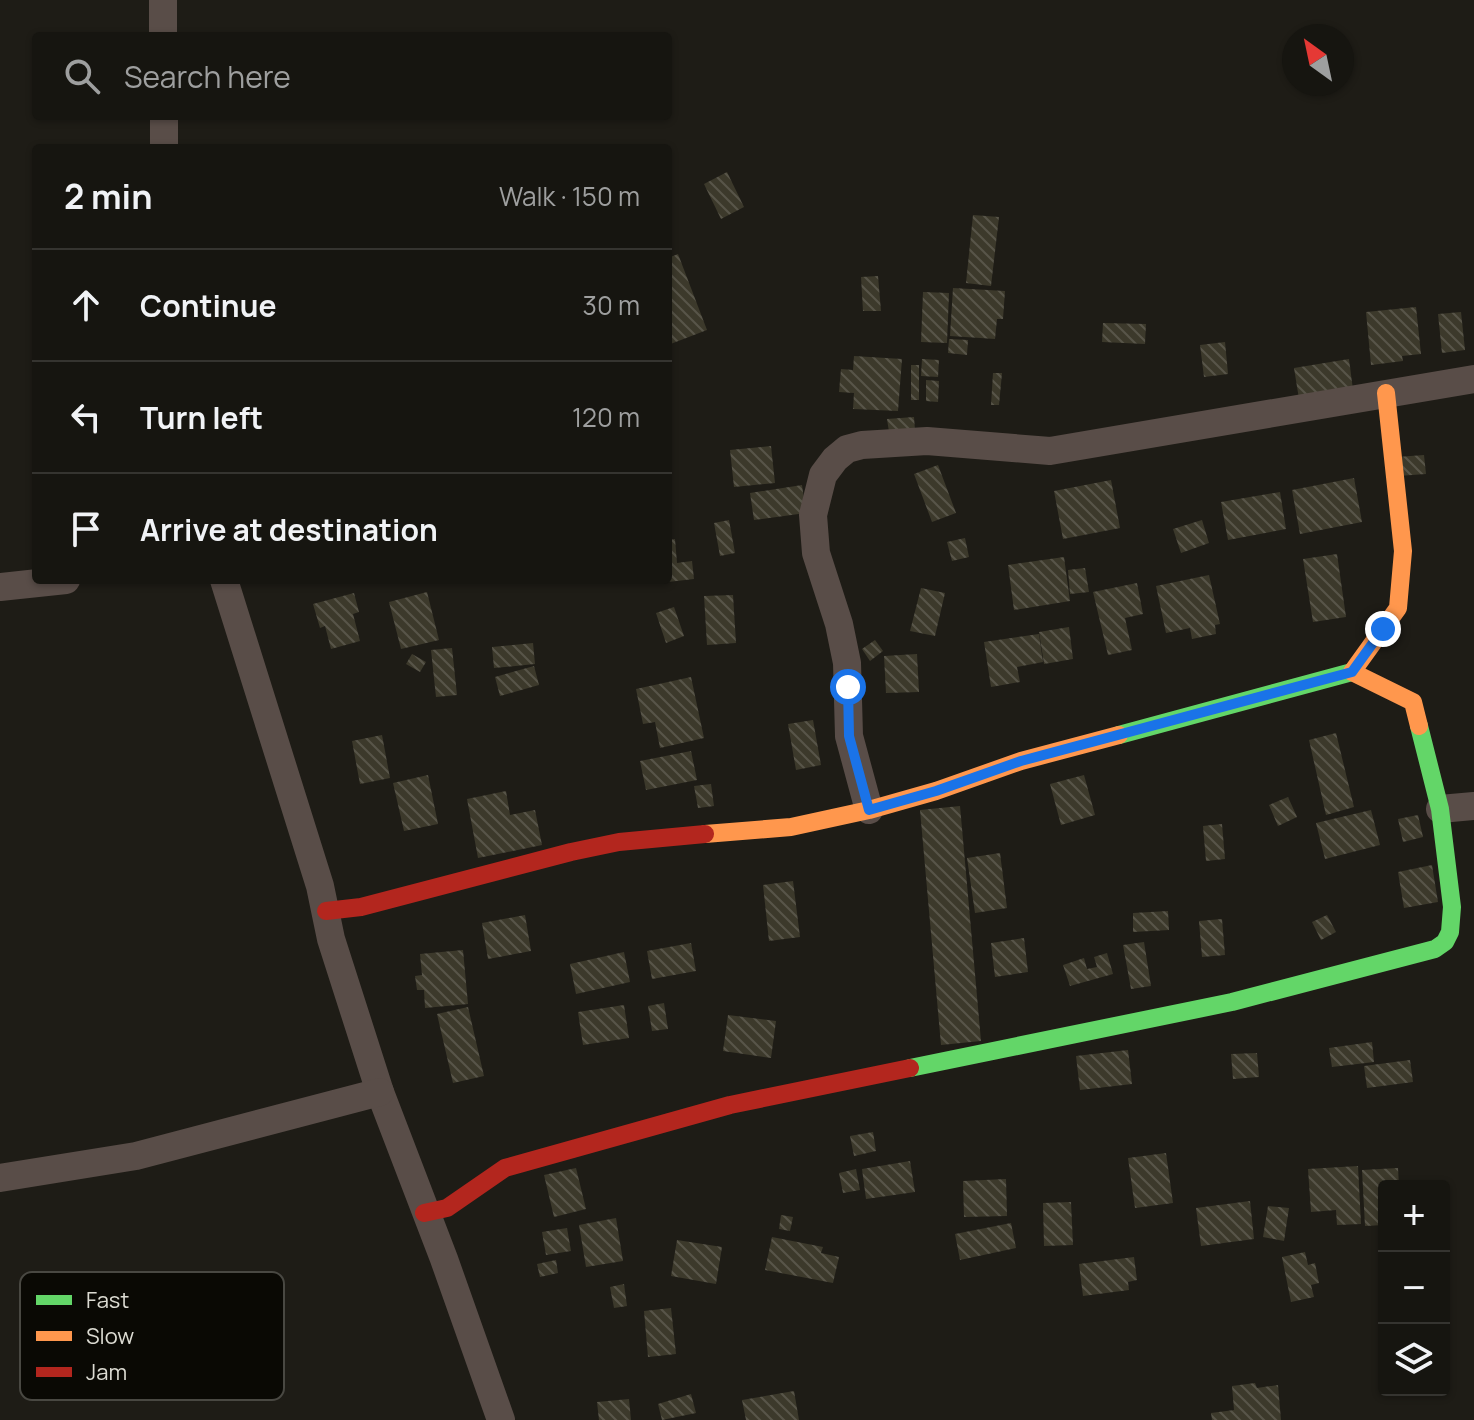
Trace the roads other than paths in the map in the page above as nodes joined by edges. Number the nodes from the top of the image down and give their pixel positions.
1 (163, 0) edge
2 (163, 32) edge
3 (164, 120) edge
4 (164, 144) edge
5 (1474, 379) edge
6 (1386, 393) junction
7 (32, 584) edge
8 (217, 584) edge
9 (0, 587) edge
10 (1352, 672) junction
11 (1474, 806) edge
12 (1440, 809) junction
13 (869, 810) junction
14 (326, 911) junction
15 (380, 1092) junction
16 (0, 1178) edge
17 (424, 1213) junction
18 (501, 1420) edge

1 - 2 street
3 - 4 street
5 - 6 street
6 - 10 street
6 - 13 street
7 - 9 street
8 - 14 street
10 - 12 street
10 - 13 street
11 - 12 street
12 - 17 street
13 - 14 street
14 - 15 street
15 - 16 street
15 - 17 street
17 - 18 street

